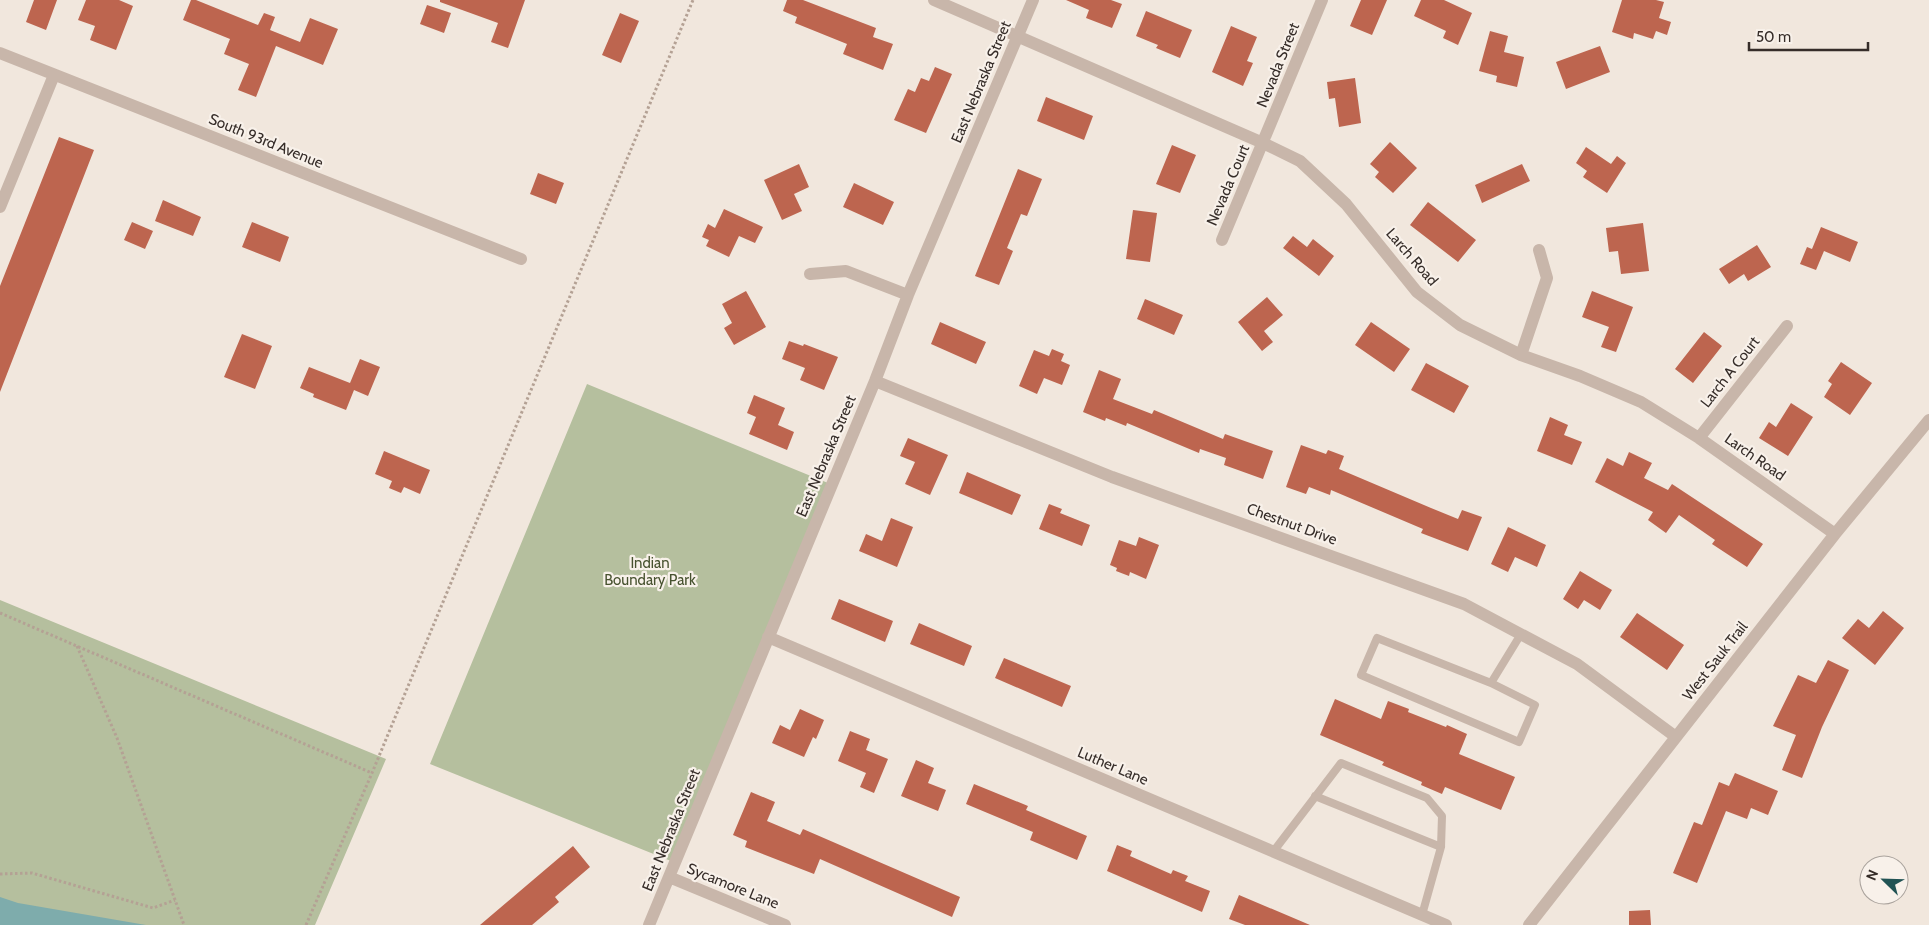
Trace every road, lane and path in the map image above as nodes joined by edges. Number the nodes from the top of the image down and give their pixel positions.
1 (694, 0) edge
2 (934, 0) edge
3 (1033, 0) edge
4 (1322, 0) edge
5 (1018, 36) junction
6 (0, 54) edge
7 (54, 75) junction
8 (1263, 143) junction
9 (0, 207) edge
10 (1222, 240) dead end
11 (1539, 250) dead end
12 (521, 259) dead end
13 (810, 274) dead end
14 (908, 295) junction
15 (1787, 326) dead end
16 (1521, 355) junction
17 (875, 382) junction
18 (1929, 420) edge
19 (1699, 438) junction
20 (1836, 534) junction
21 (0, 613) edge
22 (1520, 634) junction
23 (768, 638) junction
24 (78, 646) junction
25 (1491, 683) junction
26 (1676, 737) junction
27 (372, 773) junction
28 (1315, 796) junction
29 (1441, 847) junction
30 (1273, 852) junction
31 (0, 874) edge
32 (669, 877) junction
33 (175, 900) junction
34 (1422, 915) junction
35 (184, 925) edge
36 (306, 925) edge
37 (649, 925) edge
38 (785, 925) edge
39 (1446, 925) edge
40 (1529, 925) edge

1 - 27 path
2 - 5 street, Larch Road
3 - 5 street, East Nebraska Street
4 - 8 street, Nevada Street
5 - 8 street, Larch Road
5 - 14 street, East Nebraska Street
6 - 7 street, South 93rd Avenue
7 - 9 street
7 - 12 street, South 93rd Avenue
8 - 10 street, Nevada Court
8 - 16 street, Larch Road
11 - 16 street
13 - 14 street
14 - 17 street, East Nebraska Street
15 - 19 street, Larch A Court
16 - 19 street, Larch Road
17 - 22 street, Chestnut Drive
17 - 23 street, East Nebraska Street
18 - 20 street, West Sauk Trail
19 - 20 street, Larch Road
20 - 26 street, West Sauk Trail
21 - 24 path
22 - 25 lane
22 - 26 street, Chestnut Drive
23 - 30 street, Luther Lane
23 - 32 street, East Nebraska Street
24 - 27 path
24 - 33 path
25 - 25 lane
26 - 40 street, West Sauk Trail
27 - 36 path
28 - 29 lane
28 - 29 lane
28 - 30 lane
29 - 34 lane
30 - 34 street, Luther Lane
31 - 33 path
32 - 37 street, East Nebraska Street
32 - 38 street, Sycamore Lane
33 - 35 path
34 - 39 street, Luther Lane

